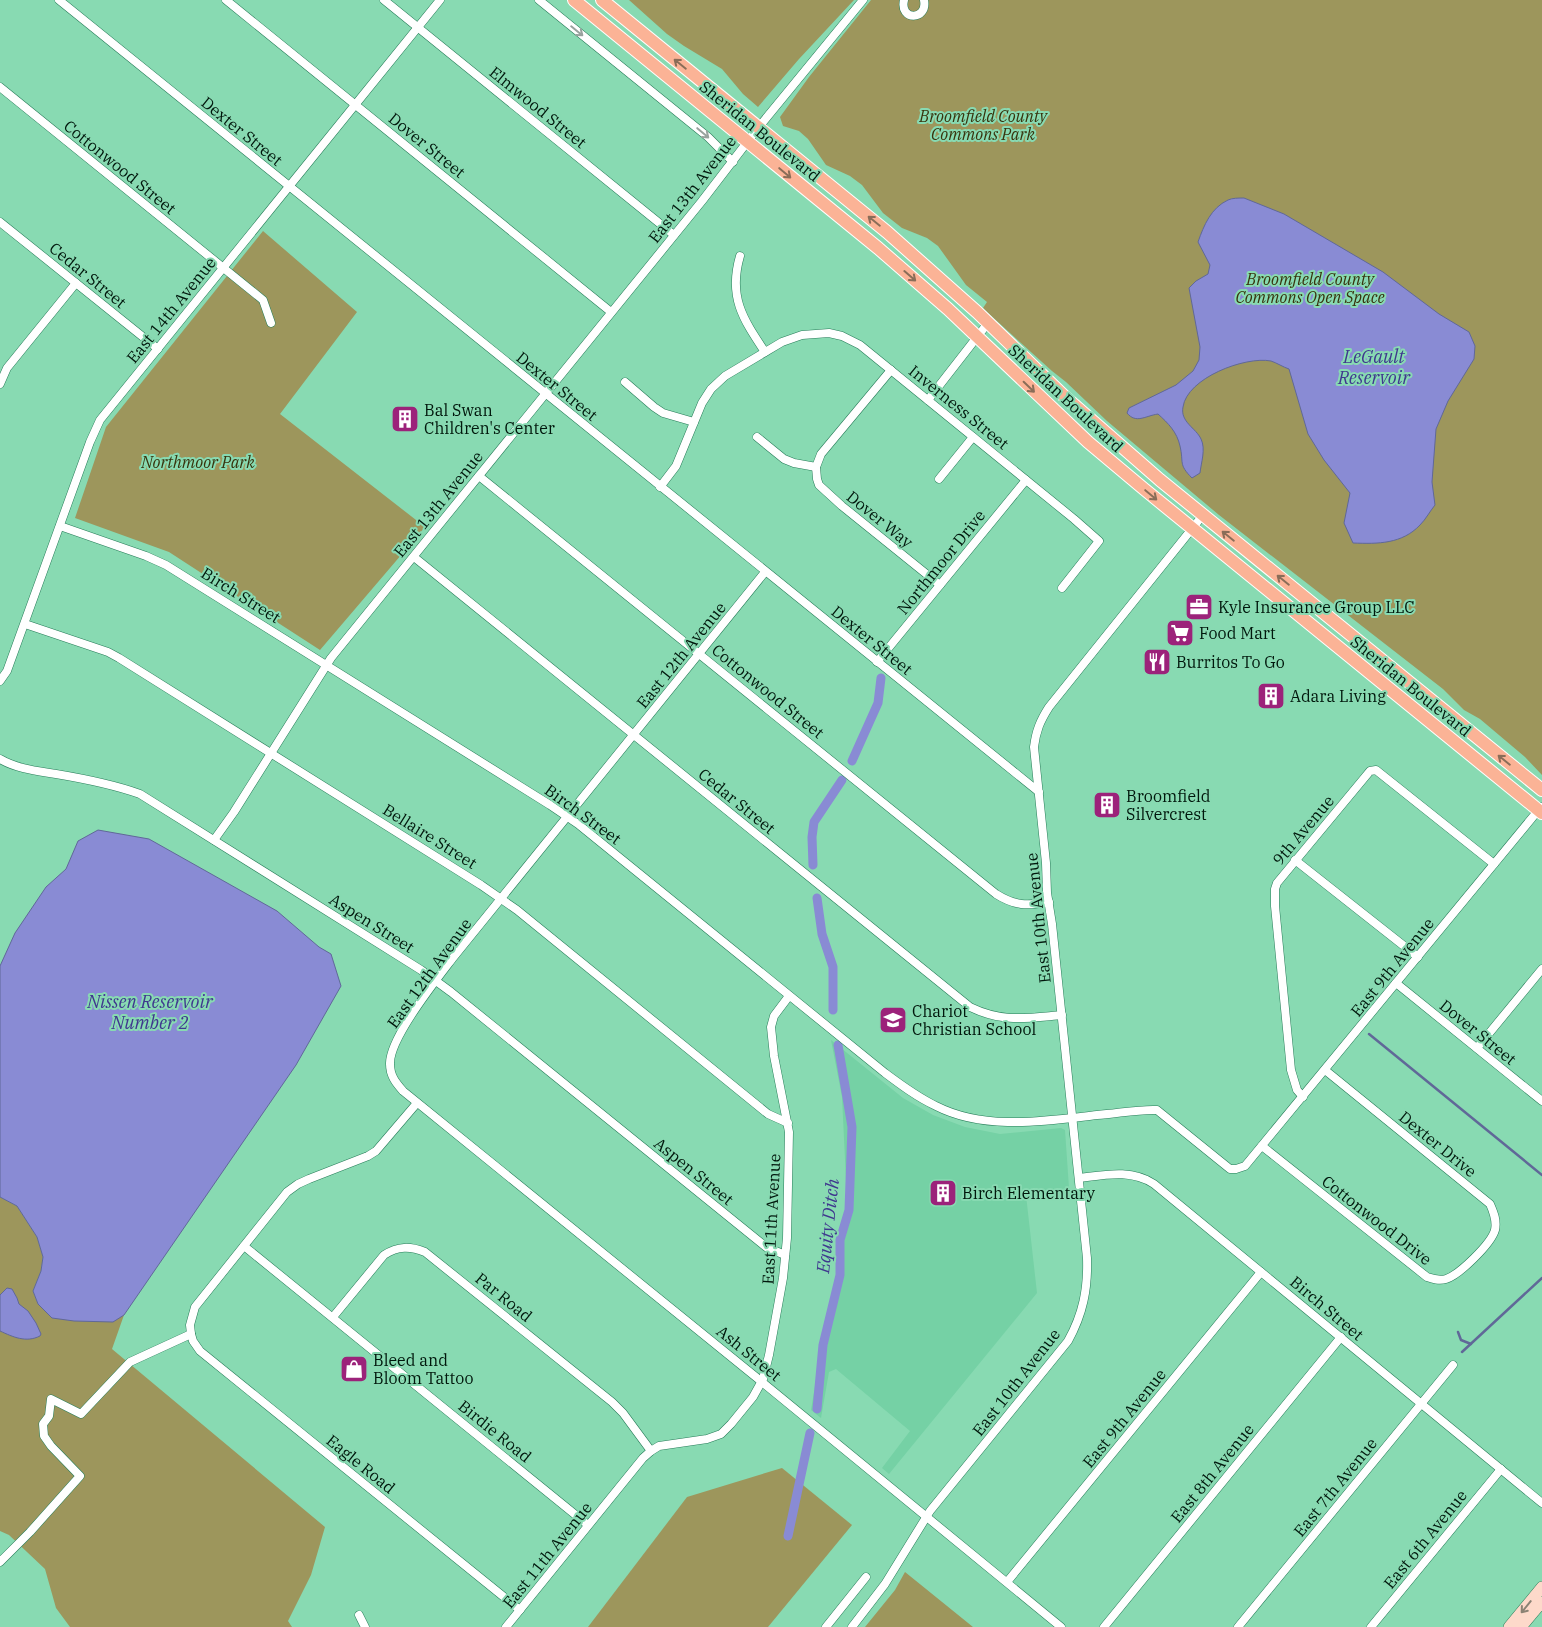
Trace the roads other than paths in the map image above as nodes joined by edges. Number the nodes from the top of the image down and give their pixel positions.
1 (59, 0) edge
2 (226, 0) edge
3 (384, 0) edge
4 (440, 0) edge
5 (539, 0) edge
6 (574, 0) edge
7 (602, 0) edge
8 (863, 0) edge
9 (904, 0) edge
10 (924, 0) edge
11 (418, 28) junction
12 (0, 87) edge
13 (355, 104) junction
14 (758, 128) junction
15 (748, 141) junction
16 (733, 162) junction
17 (289, 186) junction
18 (0, 222) edge
19 (674, 235) junction
20 (740, 256) dead end
21 (224, 268) junction
22 (76, 283) junction
23 (611, 312) junction
24 (271, 323) dead end
25 (988, 323) junction
26 (977, 337) junction
27 (158, 349) junction
28 (765, 352) junction
29 (891, 370) junction
30 (625, 382) dead end
31 (0, 384) edge
32 (545, 394) junction
33 (928, 400) junction
34 (694, 422) junction
35 (757, 437) dead end
36 (973, 437) junction
37 (816, 467) junction
38 (479, 476) junction
39 (938, 479) dead end
40 (1026, 480) junction
41 (660, 487) junction
42 (1203, 515) junction
43 (60, 526) junction
44 (1192, 529) junction
45 (414, 557) junction
46 (765, 572) junction
47 (940, 585) junction
48 (1062, 588) dead end
49 (25, 624) junction
50 (700, 653) junction
51 (877, 662) junction
52 (326, 665) junction
53 (0, 682) edge
54 (634, 735) junction
55 (271, 753) junction
56 (0, 760) edge
57 (1542, 790) edge
58 (1039, 792) junction
59 (1541, 810) edge
60 (567, 817) junction
61 (214, 840) junction
62 (1295, 860) junction
63 (1494, 864) junction
64 (500, 898) junction
65 (1049, 902) junction
66 (1418, 957) junction
67 (1542, 969) edge
68 (436, 981) junction
69 (1396, 983) junction
70 (789, 996) junction
71 (1062, 1015) junction
72 (1477, 1048) junction
73 (1325, 1070) junction
74 (1303, 1097) junction
75 (1542, 1101) edge
76 (417, 1103) junction
77 (1073, 1118) junction
78 (788, 1123) junction
79 (1262, 1146) junction
80 (1079, 1178) junction
81 (244, 1246) junction
82 (1478, 1253) joint
83 (785, 1255) junction
84 (1262, 1272) junction
85 (333, 1317) junction
86 (191, 1334) junction
87 (1341, 1337) junction
88 (1453, 1365) dead end
89 (762, 1382) junction
90 (1420, 1404) junction
91 (651, 1451) junction
92 (1501, 1469) junction
93 (1542, 1503) edge
94 (926, 1516) junction
95 (588, 1525) junction
96 (0, 1562) edge
97 (866, 1577) dead end
98 (1007, 1582) junction
99 (1542, 1587) edge
100 (1542, 1602) edge
101 (520, 1610) junction
102 (359, 1615) dead end
103 (366, 1627) edge
104 (506, 1627) edge
105 (826, 1627) edge
106 (852, 1627) edge
107 (1061, 1627) edge
108 (1104, 1627) edge
109 (1238, 1627) edge
110 (1371, 1627) edge
111 (1509, 1627) edge
112 (1521, 1627) edge

1 - 17 street, Dexter Street
2 - 13 street, Dover Street
3 - 11 street, Elmwood Street
4 - 11 street, East 14th Avenue
5 -> 16 street
6 - 15 main road, Sheridan Boulevard
14 -> 7 main road, Sheridan Boulevard
8 - 14 street, East 13th Avenue
9 - 10 street
11 - 13 street, East 14th Avenue
11 - 19 street, Elmwood Street
12 - 21 street, Cottonwood Street
13 - 17 street, East 14th Avenue
13 - 23 street, Dover Street
14 - 15 street, East 13th Avenue
25 -> 14 main road, Sheridan Boulevard
15 - 16 street, East 13th Avenue
15 -> 26 main road, Sheridan Boulevard
16 - 19 street, East 13th Avenue
17 - 21 street, East 14th Avenue
17 - 32 street, Dexter Street
18 - 22 street, Cedar Street
19 - 23 street, East 13th Avenue
20 - 28 street
21 - 24 street, Cottonwood Street
21 - 27 street, East 14th Avenue
22 - 27 street, Cedar Street
22 - 31 street
23 - 32 street, East 13th Avenue
25 - 26 street
25 - 42 main road, Sheridan Boulevard
26 - 33 street
26 -> 44 main road, Sheridan Boulevard
27 - 43 street, East 14th Avenue
28 - 29 street, Inverness Street
28 - 34 street
29 - 33 street, Inverness Street
29 - 37 street
30 - 34 street
32 - 38 street, East 13th Avenue
32 - 41 street, Dexter Street
33 - 36 street, Inverness Street
34 - 41 street
35 - 37 street
36 - 39 street
36 - 40 street, Inverness Street
37 - 47 street, Dover Way
38 - 45 street, East 13th Avenue
38 - 50 street, Cottonwood Street
40 - 47 street, Northmoor Drive
40 - 48 street, Inverness Street
41 - 46 street, Dexter Street
42 - 44 street, East 10th Avenue
57 -> 42 main road, Sheridan Boulevard
43 - 49 street, East 14th Avenue
43 - 52 street, Birch Street
44 - 58 street, East 10th Avenue
44 - 59 main road, Sheridan Boulevard
45 - 52 street, East 13th Avenue
45 - 54 street, Cedar Street
46 - 50 street, East 12th Avenue
46 - 51 street, Dexter Street
47 - 51 street, Northmoor Drive
49 - 53 street, East 14th Avenue
49 - 55 street, Bellaire Street
50 - 54 street, East 12th Avenue
50 - 65 street, Cottonwood Street
51 - 58 street, Dexter Street
52 - 55 street, East 13th Avenue
52 - 60 street, Birch Street
54 - 60 street, East 12th Avenue
54 - 71 street, Cedar Street
55 - 61 street, East 13th Avenue
55 - 64 street, Bellaire Street
56 - 61 street, Aspen Street
58 - 65 street, East 10th Avenue
59 - 63 street, East 9th Avenue
60 - 64 street, East 12th Avenue
60 - 70 street, Birch Street
61 - 68 street, Aspen Street
62 - 63 street, 9th Avenue
62 - 66 street
62 - 74 street, 9th Avenue
63 - 66 street, East 9th Avenue
64 - 68 street, East 12th Avenue
64 - 78 street, Bellaire Street
65 - 71 street, East 10th Avenue
66 - 69 street, East 9th Avenue
67 - 72 street
68 - 76 street, East 12th Avenue
68 - 83 street, Aspen Street
69 - 72 street, Dover Street
69 - 73 street, East 9th Avenue
70 - 77 street, Birch Street
70 - 78 street, East 11th Avenue
71 - 77 street, East 10th Avenue
72 - 75 street, Dover Street
73 - 74 street, East 9th Avenue
73 - 82 street, Dexter Drive
74 - 79 street, East 9th Avenue
76 - 81 street
76 - 89 street, Ash Street
77 - 79 street, Birch Street
77 - 80 street, East 10th Avenue
78 - 83 street, East 11th Avenue
79 - 82 street, Cottonwood Drive
80 - 84 street, Birch Street
80 - 94 street, East 10th Avenue
81 - 85 street, Birdie Road
81 - 86 street
83 - 89 street, East 11th Avenue
84 - 87 street, Birch Street
84 - 98 street, East 9th Avenue
85 - 91 street, Par Road
85 - 95 street, Birdie Road
86 - 96 street
86 - 101 street, Eagle Road
87 - 90 street, Birch Street
87 - 108 street, East 8th Avenue
88 - 90 street, East 7th Avenue
89 - 91 street, East 11th Avenue
89 - 94 street, Ash Street
90 - 92 street, Birch Street
90 - 109 street, East 7th Avenue
91 - 95 street, East 11th Avenue
92 - 93 street, Birch Street
92 - 110 street, East 6th Avenue
94 - 98 street, Ash Street
94 - 106 street, East 10th Avenue
95 - 101 street, East 11th Avenue
97 - 105 street
98 - 107 street, Ash Street
99 -> 111 main road
100 - 112 main road
101 - 104 street, East 11th Avenue
102 - 103 street

